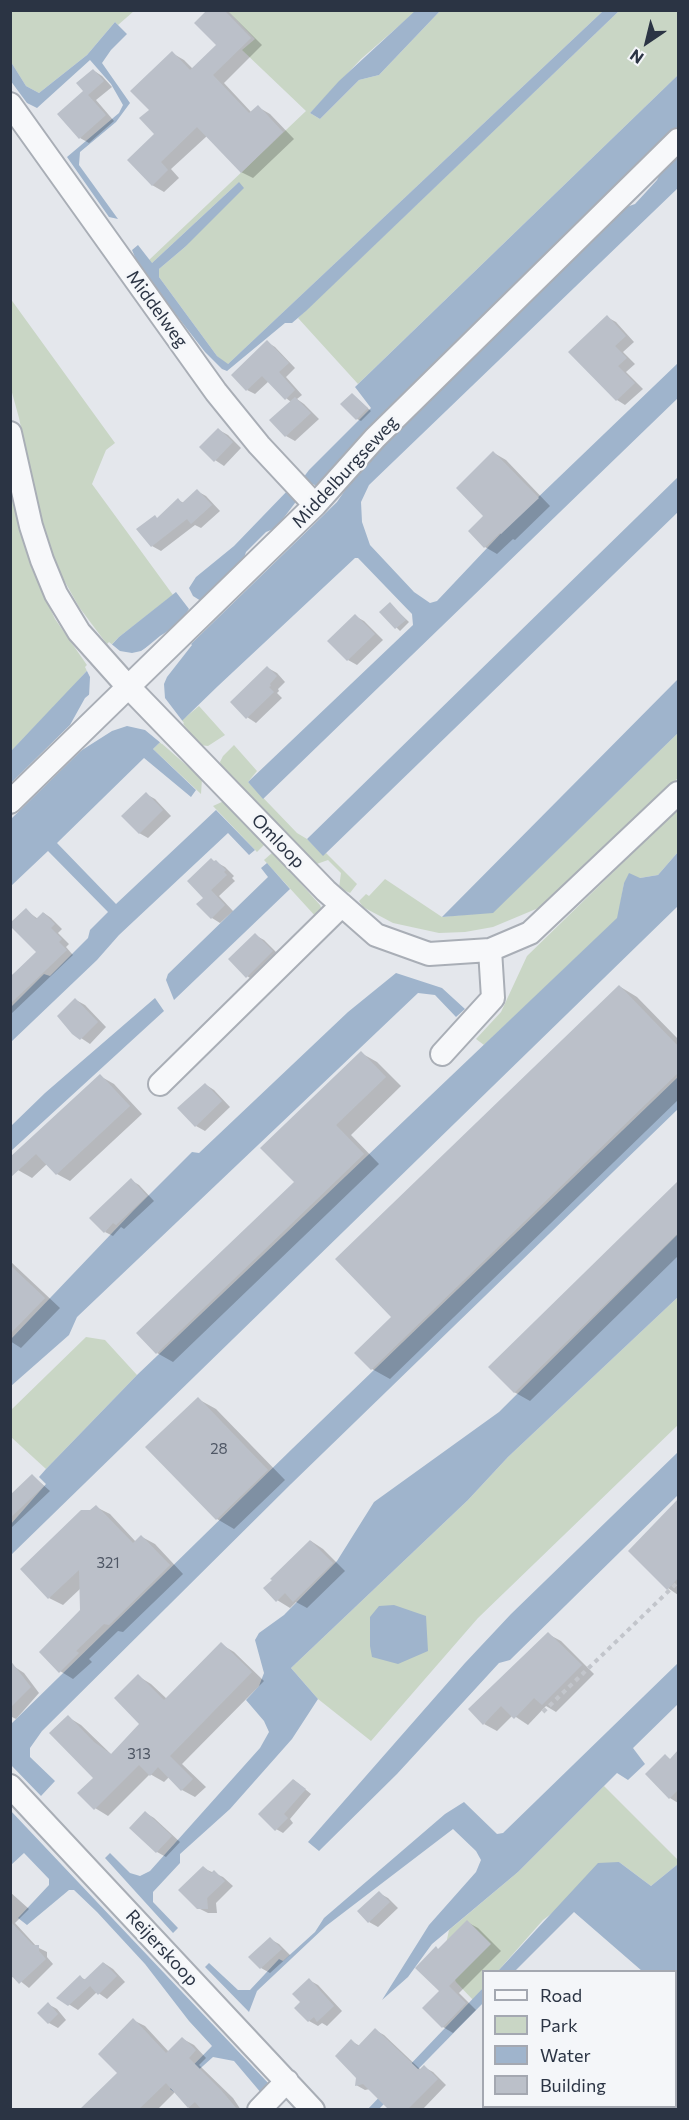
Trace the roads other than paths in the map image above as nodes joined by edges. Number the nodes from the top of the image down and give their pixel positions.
1 (10, 104) edge
2 (678, 140) edge
3 (10, 433) edge
4 (315, 505) junction
5 (129, 688) junction
6 (678, 793) edge
7 (10, 802) edge
8 (342, 906) junction
9 (490, 950) junction
10 (442, 1054) dead end
11 (160, 1084) dead end
12 (10, 1786) edge
13 (272, 2096) edge
14 (313, 2109) edge

1 - 4 street, Middelweg
2 - 4 street, Middelburgseweg
3 - 5 street, Omloop
4 - 5 street, Middelburgseweg
5 - 7 street, Middelburgseweg
5 - 8 street, Omloop
6 - 9 street, Omloop
8 - 9 street, Omloop
8 - 11 street
9 - 10 street
12 - 13 street, Reijerskoop
13 - 14 street, Reijerskoop

